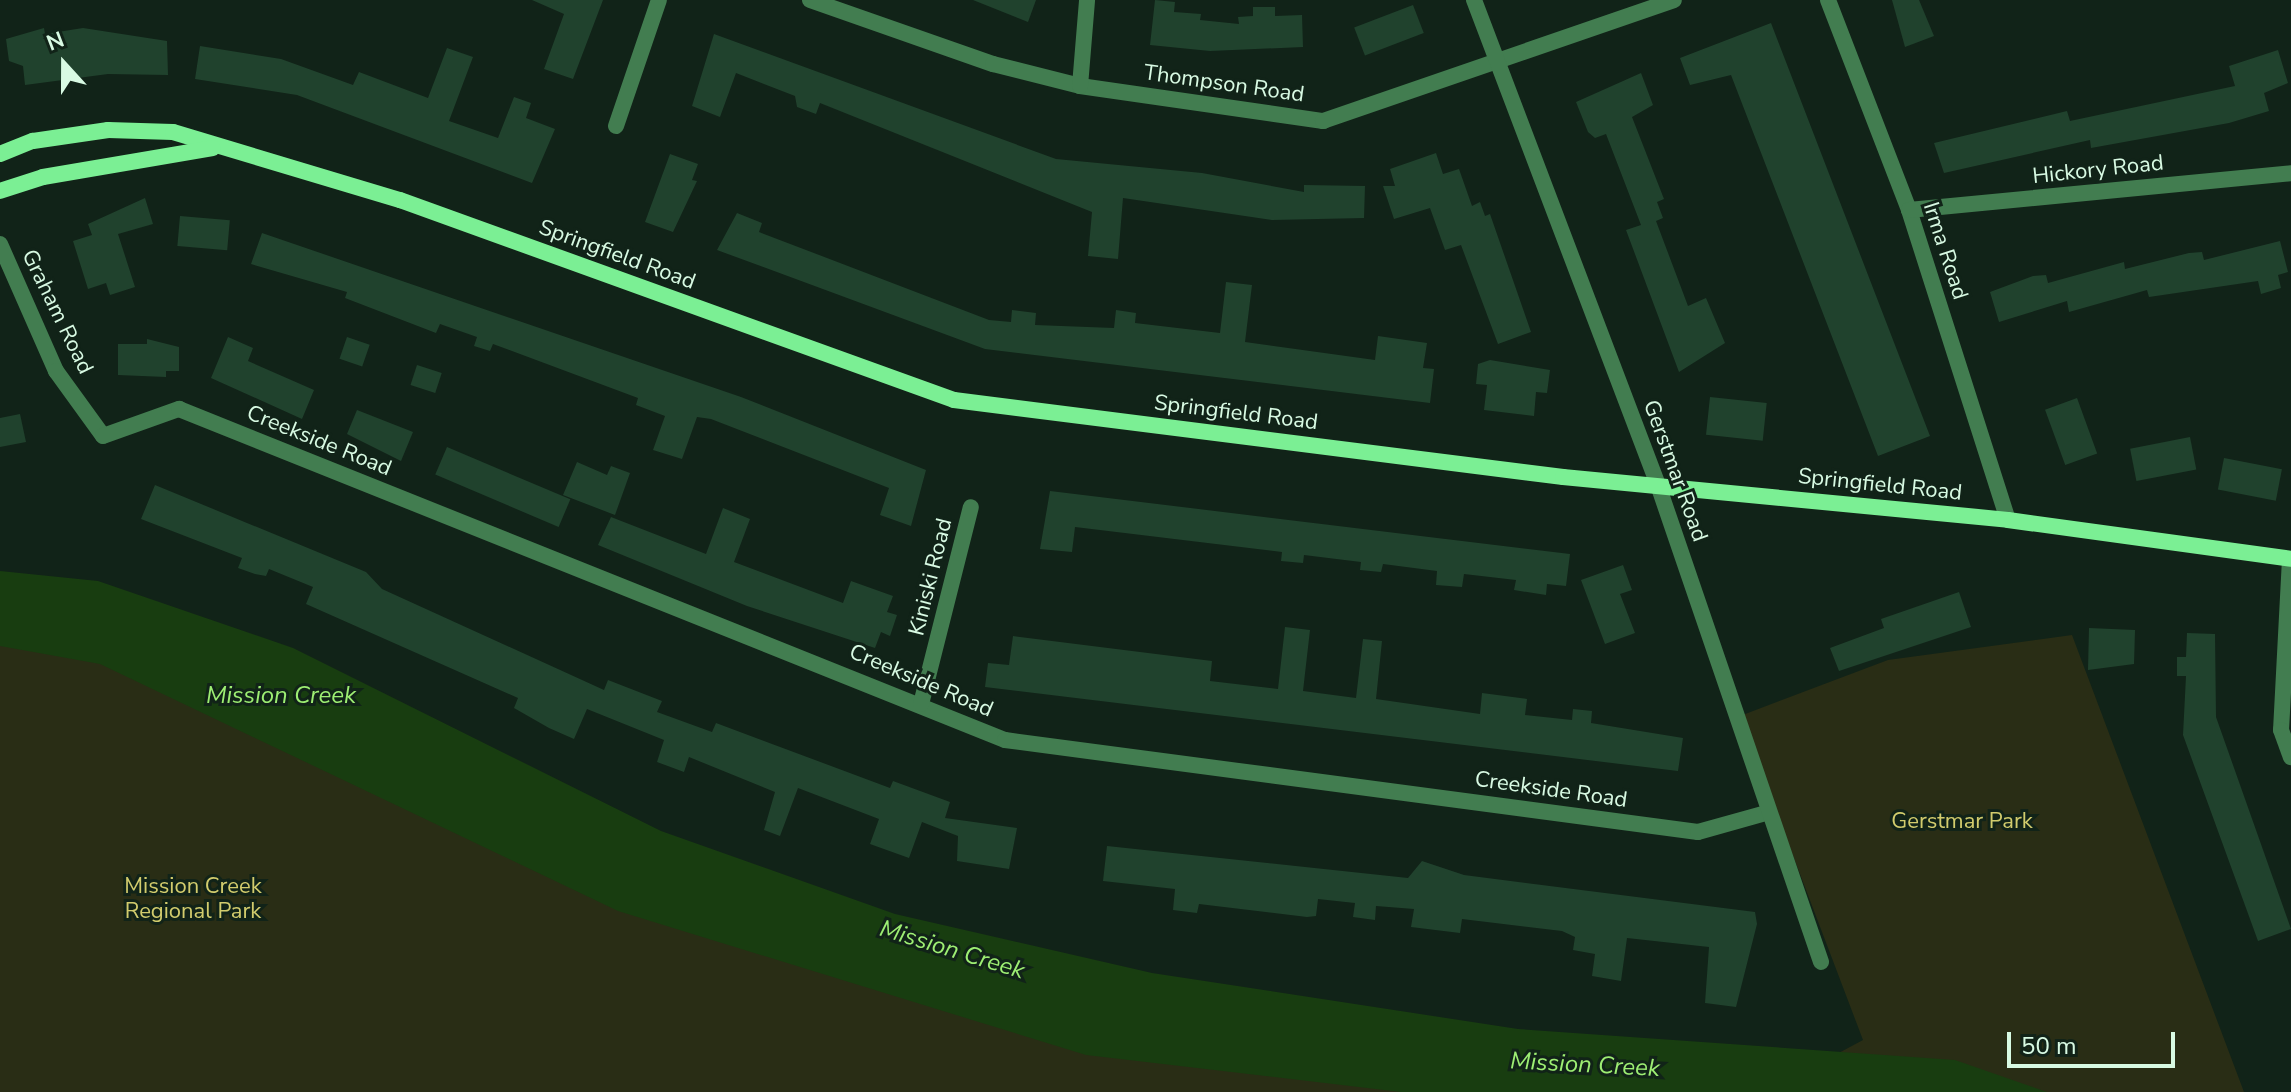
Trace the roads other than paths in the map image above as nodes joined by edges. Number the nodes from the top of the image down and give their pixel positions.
1 (659, 0) edge
2 (810, 0) edge
3 (1087, 0) edge
4 (1474, 0) edge
5 (1674, 0) edge
6 (1828, 0) edge
7 (1499, 64) junction
8 (1080, 86) junction
9 (616, 126) dead end
10 (213, 148) junction
11 (0, 154) edge
12 (2291, 173) edge
13 (0, 191) edge
14 (1909, 210) junction
15 (0, 244) edge
16 (103, 436) joint
17 (1658, 485) junction
18 (971, 507) dead end
19 (2008, 520) junction
20 (2290, 559) edge
21 (921, 704) junction
22 (2291, 757) edge
23 (1766, 813) junction
24 (1821, 962) dead end

1 - 9 street
2 - 8 street, Thompson Road
3 - 8 street
4 - 7 street, Gerstmar Road
5 - 7 street, Thompson Road
6 - 14 street, Irma Road
7 - 8 street, Thompson Road
7 - 17 street, Gerstmar Road
10 - 11 main road, Springfield Road
10 - 13 main road, Springfield Road
10 - 17 main road, Springfield Road
12 - 14 street, Hickory Road
14 - 19 street, Irma Road
15 - 16 street, Graham Road
16 - 21 street, Creekside Road
17 - 19 main road, Springfield Road
17 - 23 street, Gerstmar Road
18 - 21 street, Kiniski Road
19 - 20 main road, Springfield Road
20 - 22 street
21 - 23 street, Creekside Road
23 - 24 street, Gerstmar Road

